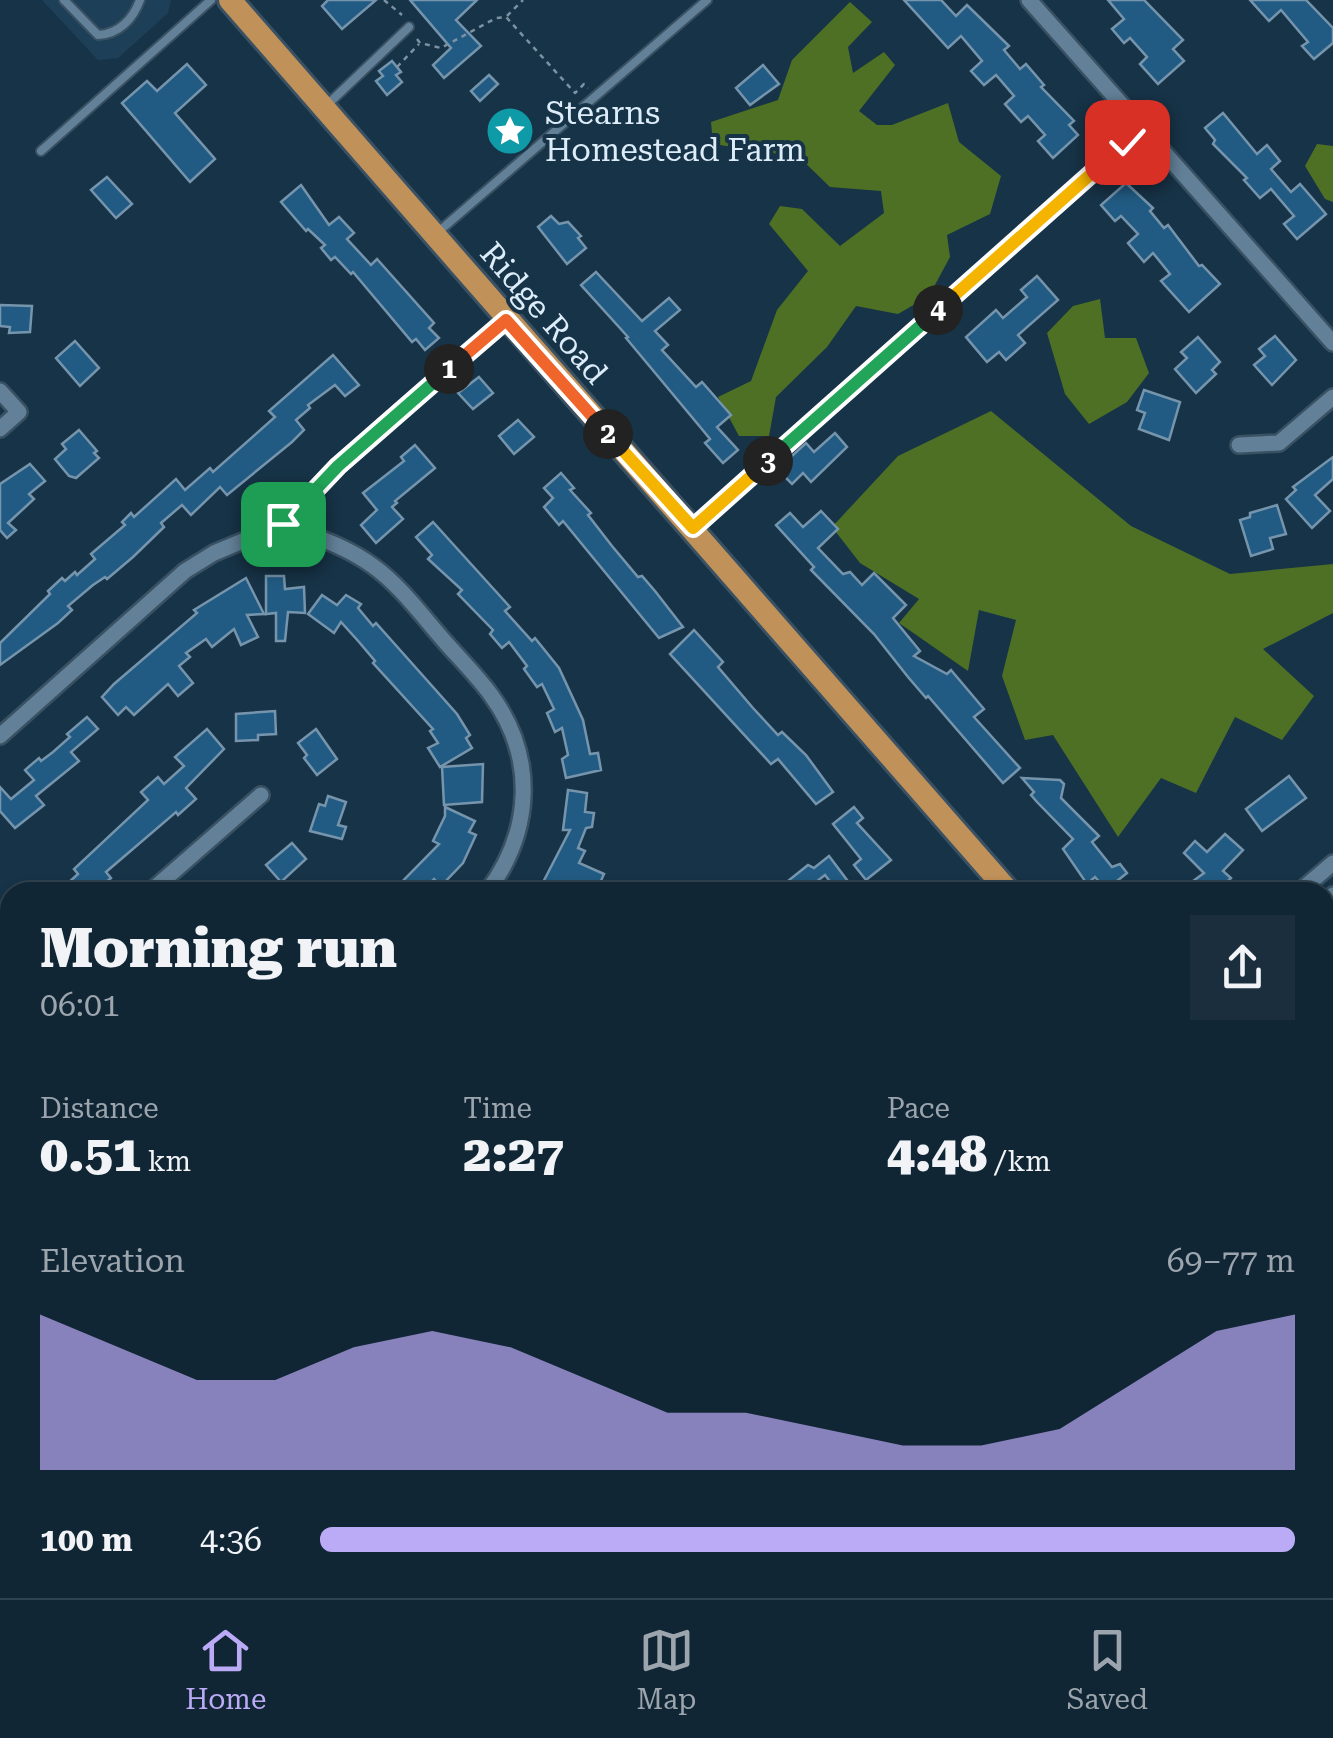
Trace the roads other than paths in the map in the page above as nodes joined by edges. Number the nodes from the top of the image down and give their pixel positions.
1 (64, 0) edge
2 (140, 0) edge
3 (211, 0) edge
4 (230, 0) edge
5 (707, 0) edge
6 (1029, 0) edge
7 (408, 27) road end
8 (323, 108) junction
9 (1141, 130) junction
10 (41, 151) dead end
11 (433, 236) junction
12 (506, 320) junction
13 (1333, 343) edge
14 (0, 391) edge
15 (1333, 397) edge
16 (0, 429) edge
17 (1239, 446) dead end
18 (283, 524) junction
19 (693, 528) junction
20 (0, 736) edge
21 (261, 795) dead end
22 (1333, 863) edge
23 (161, 882) edge
24 (494, 882) edge
25 (1001, 882) edge
26 (1311, 882) edge

1 - 2 lane
3 - 10 lane
4 - 8 main road, Ridge Road
5 - 11 lane
6 - 9 street
7 - 8 lane
8 - 11 main road, Ridge Road
9 - 13 street
9 - 19 street
11 - 12 main road, Ridge Road
12 - 18 street
12 - 19 main road, Ridge Road
14 - 16 street
15 - 17 street
18 - 20 street
18 - 24 street
19 - 25 main road, Ridge Road
21 - 23 street
22 - 26 street

